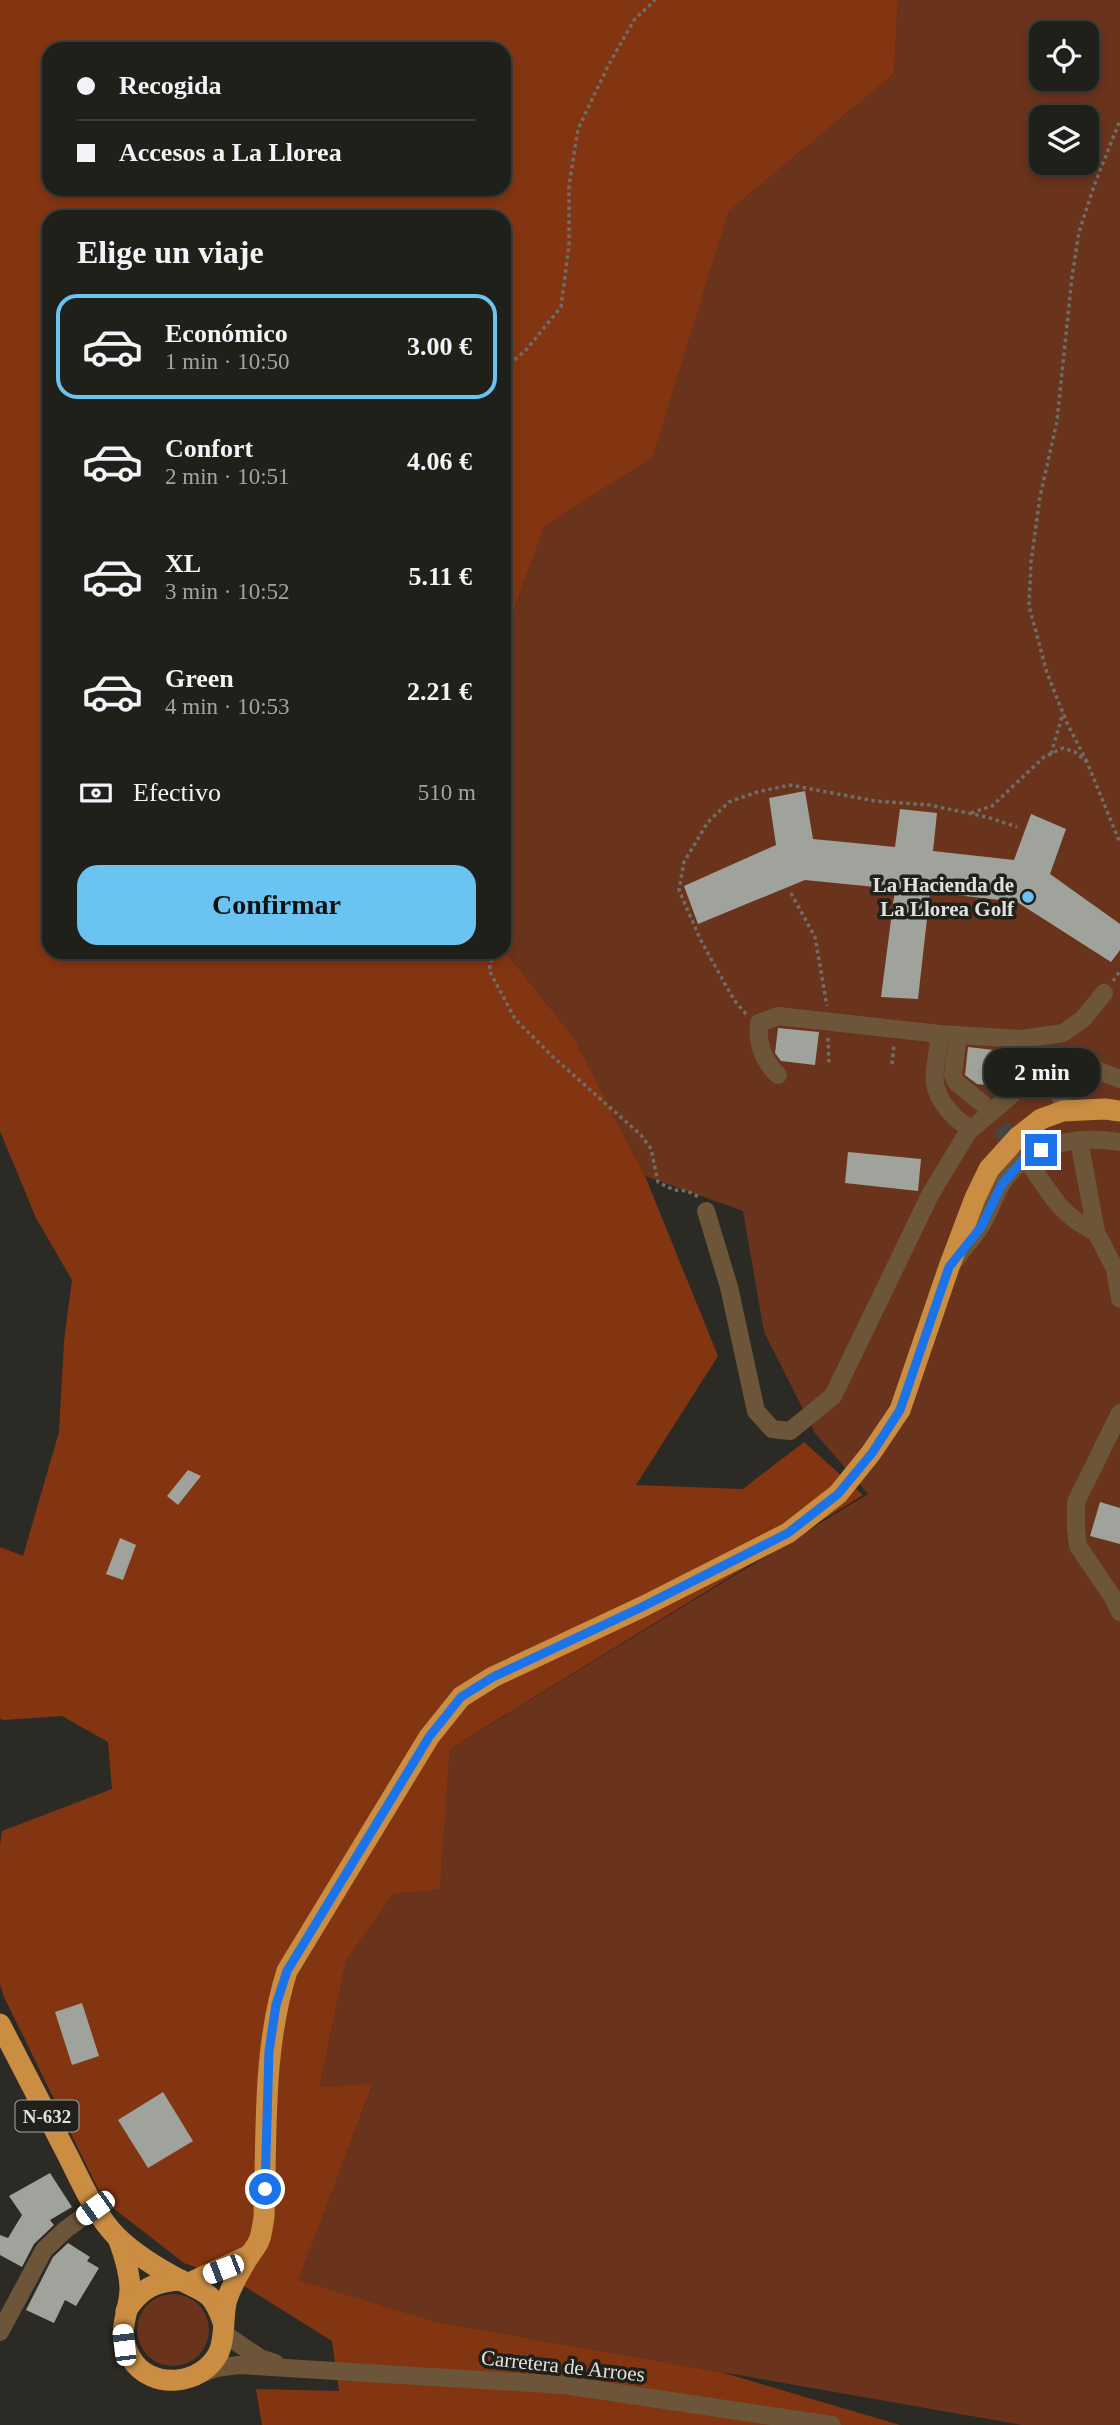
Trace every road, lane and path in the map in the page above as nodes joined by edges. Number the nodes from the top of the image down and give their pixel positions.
1 (655, 0) edge
2 (1120, 120) edge
3 (511, 363) edge
4 (1063, 713) junction
5 (1051, 754) junction
6 (1087, 762) junction
7 (969, 813) junction
8 (1017, 827) dead end
9 (1120, 843) edge
10 (791, 892) dead end
11 (492, 959) edge
12 (1104, 993) dead end
13 (828, 1021) junction
14 (758, 1023) junction
15 (949, 1035) junction
16 (829, 1066) dead end
17 (1058, 1066) junction
18 (778, 1075) dead end
19 (1120, 1079) edge
20 (984, 1105) tunnel mouth
21 (1063, 1111) junction
22 (1120, 1111) edge
23 (972, 1128) junction
24 (1079, 1140) junction
25 (1120, 1142) edge
26 (1031, 1166) tunnel mouth
27 (706, 1211) joint
28 (1096, 1232) junction
29 (949, 1267) junction
30 (1120, 1299) edge
31 (1120, 1413) edge
32 (1120, 1612) edge
33 (0, 2024) edge
34 (95, 2208) junction
35 (118, 2238) junction
36 (250, 2255) junction
37 (185, 2282) junction
38 (126, 2311) junction
39 (223, 2328) junction
40 (0, 2332) edge
41 (288, 2367) junction
42 (195, 2376) junction
43 (832, 2425) edge

1 - 3 path
2 - 4 path
4 - 5 path
4 - 6 path
5 - 6 path
5 - 7 path
6 - 9 path
7 - 8 path
7 - 14 path
10 - 13 path
11 - 27 path
12 - 15 street
13 - 14 street
13 - 15 street
13 - 16 path
14 - 18 street
15 - 20 street
15 - 23 street
17 - 19 street
17 - 21 street
17 - 23 street
21 - 22 highway
21 - 29 highway
23 - 27 street
24 - 25 street
24 - 28 street
24 - 29 street
26 - 28 street
28 - 30 street
29 - 36 highway
31 - 32 street
33 - 34 highway, N-632
34 - 35 highway, N-632
34 - 40 street
35 - 37 highway
35 - 38 highway
36 - 37 highway
36 - 39 highway
37 - 38 highway
37 - 39 highway
38 - 42 highway
39 - 41 street
39 - 42 highway
41 - 42 street, Carretera de Arroes
41 - 43 street, Carretera de Arroes

